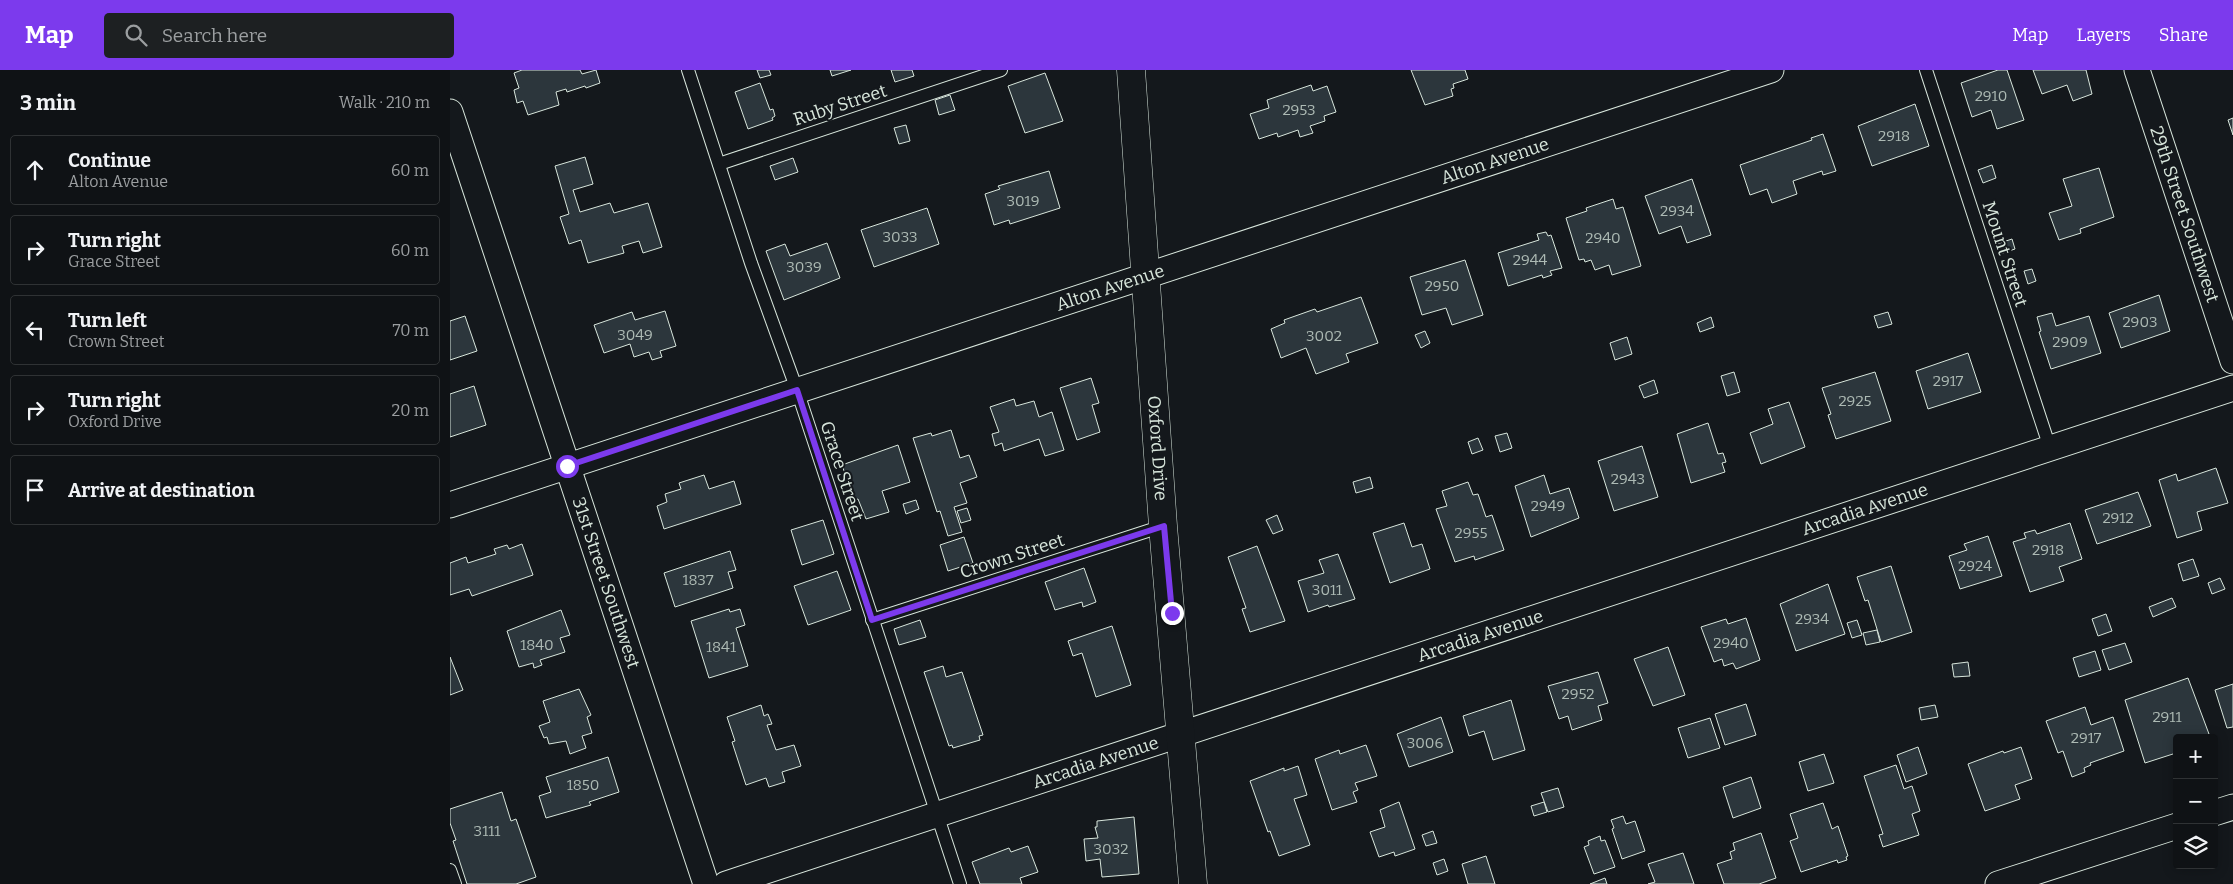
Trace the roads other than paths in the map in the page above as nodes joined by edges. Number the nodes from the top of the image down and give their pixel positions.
1 (688, 70) edge
2 (1001, 70) edge
3 (1132, 70) edge
4 (1771, 70) edge
5 (1926, 70) edge
6 (2137, 70) edge
7 (450, 112) edge
8 (719, 164) junction
9 (1147, 275) junction
10 (2233, 361) edge
11 (2233, 388) edge
12 (797, 390) junction
13 (2050, 448) junction
14 (567, 466) junction
15 (450, 505) edge
16 (1164, 526) junction
17 (872, 620) junction
18 (1181, 734) junction
19 (2233, 807) edge
20 (2218, 812) edge
21 (936, 815) junction
22 (2173, 827) edge
23 (450, 870) edge
24 (455, 884) edge
25 (706, 884) edge
26 (726, 884) edge
27 (960, 884) edge
28 (1193, 884) edge
29 (1998, 884) edge

1 - 8 lane, Grace Street
2 - 8 lane, Ruby Street
3 - 9 main road, Oxford Drive
4 - 9 street, Alton Avenue
5 - 13 lane, Mount Street
6 - 10 street, 29th Street Southwest
7 - 14 street, 31st Street Southwest
8 - 12 lane, Grace Street
9 - 12 street, Alton Avenue
9 - 16 main road, Oxford Drive
11 - 13 street, Arcadia Avenue
12 - 14 street, Alton Avenue
12 - 17 lane, Grace Street
13 - 18 street, Arcadia Avenue
14 - 15 street, Alton Avenue
14 - 25 street, 31st Street Southwest
16 - 17 lane, Crown Street
16 - 18 main road, Oxford Drive
17 - 21 lane, Grace Street
18 - 21 street, Arcadia Avenue
18 - 28 main road, Oxford Drive
19 - 20 street
21 - 26 street, Arcadia Avenue
21 - 27 lane, Grace Street
22 - 29 street
23 - 24 lane

